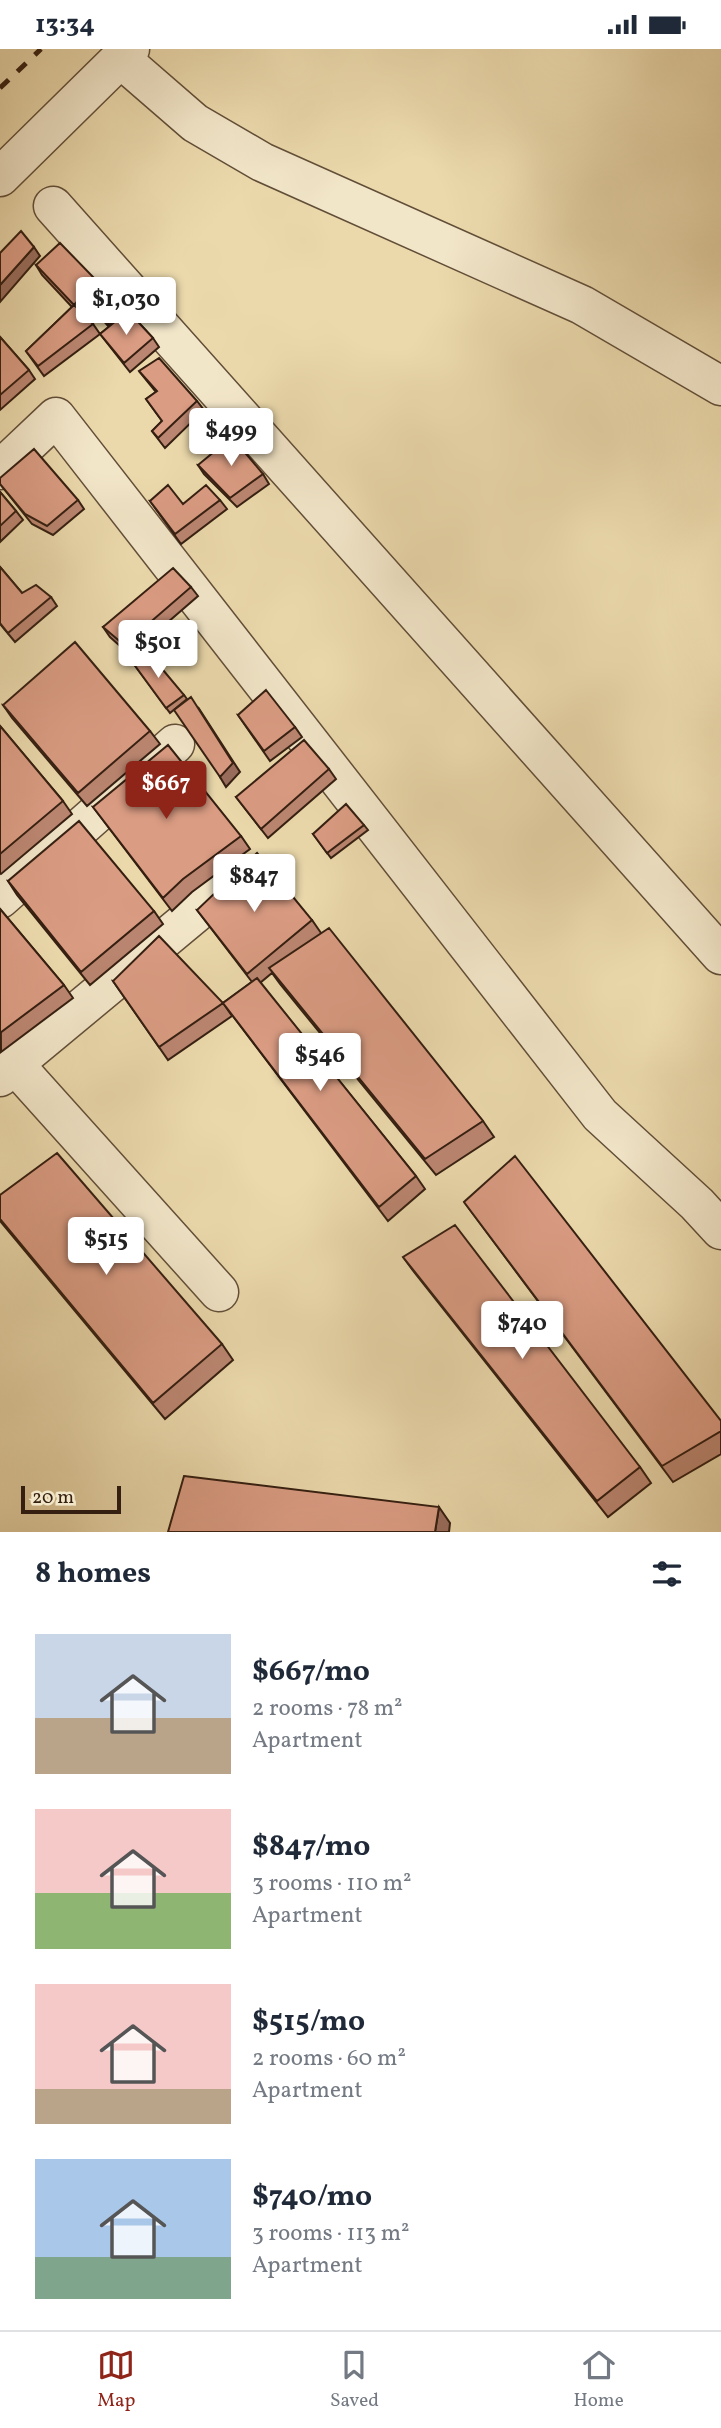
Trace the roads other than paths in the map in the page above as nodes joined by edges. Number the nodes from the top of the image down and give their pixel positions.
1 (125, 53) edge
2 (0, 177) edge
3 (53, 206) dead end
4 (721, 386) edge
5 (0, 470) edge
6 (175, 744) dead end
7 (262, 859) edge
8 (0, 899) edge
9 (721, 955) edge
10 (7, 1070) edge
11 (721, 1230) edge
12 (219, 1292) dead end

1 - 2 street
1 - 4 street
3 - 9 street
5 - 11 street
6 - 8 street
7 - 10 street
10 - 12 street

